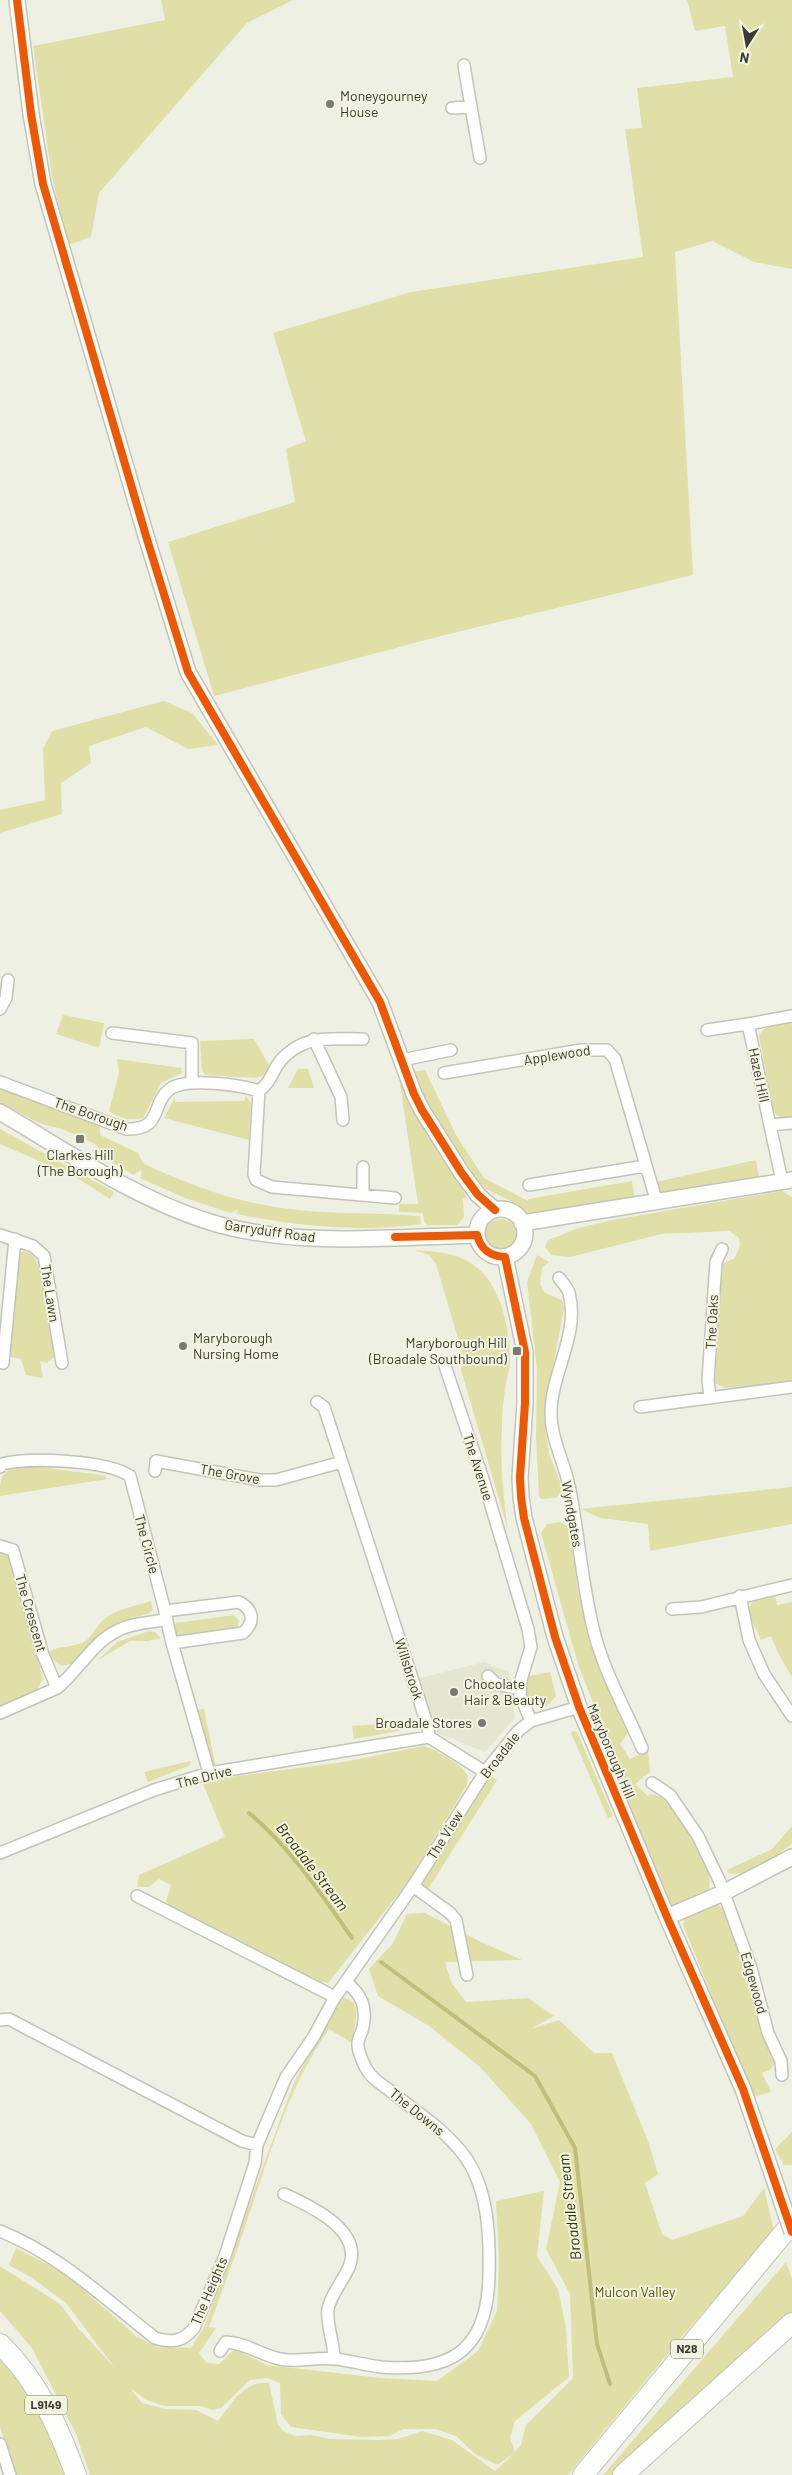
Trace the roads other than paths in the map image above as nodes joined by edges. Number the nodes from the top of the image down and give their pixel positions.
1 (17, 0) edge
2 (464, 65) dead end
3 (471, 107) junction
4 (452, 108) dead end
5 (480, 158) dead end
6 (8, 980) dead end
7 (0, 1009) edge
8 (792, 1016) edge
9 (748, 1024) junction
10 (707, 1030) dead end
11 (112, 1033) dead end
12 (363, 1038) dead end
13 (314, 1039) junction
14 (451, 1050) dead end
15 (402, 1060) junction
16 (444, 1073) dead end
17 (0, 1082) edge
18 (192, 1083) junction
19 (259, 1091) junction
20 (0, 1112) edge
21 (343, 1120) dead end
22 (792, 1123) edge
23 (770, 1125) junction
24 (645, 1166) junction
25 (363, 1167) dead end
26 (787, 1180) edge
27 (530, 1185) dead end
28 (363, 1195) junction
29 (395, 1198) dead end
30 (657, 1203) junction
31 (495, 1210) junction
32 (522, 1223) junction
33 (0, 1235) edge
34 (477, 1235) junction
35 (15, 1239) junction
36 (722, 1249) dead end
37 (505, 1257) junction
38 (559, 1278) dead end
39 (62, 1363) dead end
40 (3, 1364) dead end
41 (445, 1366) dead end
42 (792, 1387) edge
43 (710, 1397) junction
44 (318, 1402) dead end
45 (640, 1407) dead end
46 (342, 1462) junction
47 (0, 1467) edge
48 (155, 1471) dead end
49 (0, 1546) edge
50 (792, 1585) edge
51 (740, 1596) junction
52 (672, 1608) dead end
53 (166, 1615) junction
54 (172, 1643) junction
55 (488, 1676) dead end
56 (57, 1688) junction
57 (520, 1689) junction
58 (579, 1707) junction
59 (0, 1713) edge
60 (792, 1716) edge
61 (530, 1721) junction
62 (424, 1738) junction
63 (642, 1748) dead end
64 (485, 1772) junction
65 (209, 1773) junction
66 (652, 1783) dead end
67 (478, 1784) joint
68 (0, 1853) edge
69 (792, 1857) edge
70 (413, 1886) junction
71 (723, 1893) junction
72 (137, 1896) dead end
73 (667, 1917) junction
74 (372, 1947) joint
75 (467, 1975) dead end
76 (346, 1982) junction
77 (335, 1997) junction
78 (0, 2020) edge
79 (782, 2075) dead end
80 (257, 2145) junction
81 (284, 2194) dead end
82 (792, 2223) edge
83 (0, 2231) edge
84 (792, 2232) edge
85 (792, 2323) edge
86 (792, 2340) edge
87 (0, 2344) edge
88 (770, 2344) junction
89 (220, 2351) dead end
90 (334, 2358) junction
91 (0, 2444) edge
92 (10, 2475) edge
93 (76, 2475) edge
94 (582, 2475) edge
95 (623, 2475) edge

1 - 15 street
2 - 3 street
3 - 4 street
3 - 5 street
6 - 7 street
8 - 9 street
9 - 10 street
9 - 23 street, Hazel Hill
11 - 18 street
12 - 13 street
13 - 19 street
13 - 21 street
14 - 15 street
15 - 31 street
16 - 24 street, Applewood
17 - 18 street, The Borough
18 - 19 street, The Borough
19 - 28 street
20 - 34 street, Garryduff Road
22 - 23 street
23 - 26 street, Hazel Hill
24 - 27 street
24 - 30 street, Applewood
25 - 28 street
26 - 30 street
28 - 29 street
30 - 32 street
31 - 32 street
31 - 34 street
32 - 37 street
33 - 35 street, The Lawn
34 - 37 street
35 - 39 street, The Lawn
35 - 40 street
36 - 43 street, The Oaks
37 - 58 street, Maryborough Hill
38 - 63 street, Wyndgates
41 - 57 street, The Avenue
42 - 43 street
43 - 45 street
44 - 46 street
46 - 48 street, The Grove
46 - 62 street, Willsbrook
47 - 53 street, The Circle
49 - 56 street, The Crescent
50 - 51 street
51 - 52 street
51 - 60 street
53 - 54 street, The Circle
53 - 54 street
53 - 56 street
54 - 65 street, The Circle
55 - 57 street
56 - 59 street
57 - 61 street
58 - 61 street, Broadale
58 - 73 street, Maryborough Hill
61 - 64 street, Broadale
62 - 64 street
62 - 65 street, The Drive
64 - 67 street, Broadale
65 - 68 street, The Drive
66 - 71 street, Edgewood
67 - 70 street, The View
69 - 71 street
70 - 74 street, The View
70 - 75 street
71 - 73 street
71 - 79 street, Edgewood
72 - 77 street
73 - 84 street, Maryborough Hill, bridge
74 - 76 street, The Heights
76 - 77 street, The Heights
76 - 90 street, The Downs
77 - 80 street, The Heights
78 - 80 street
80 - 83 street, The Heights
81 - 90 street
82 - 94 highway, N28
85 - 88 highway
86 - 88 highway
87 - 93 highway, L9149
88 - 95 highway
89 - 90 street, The Downs
91 - 92 street

